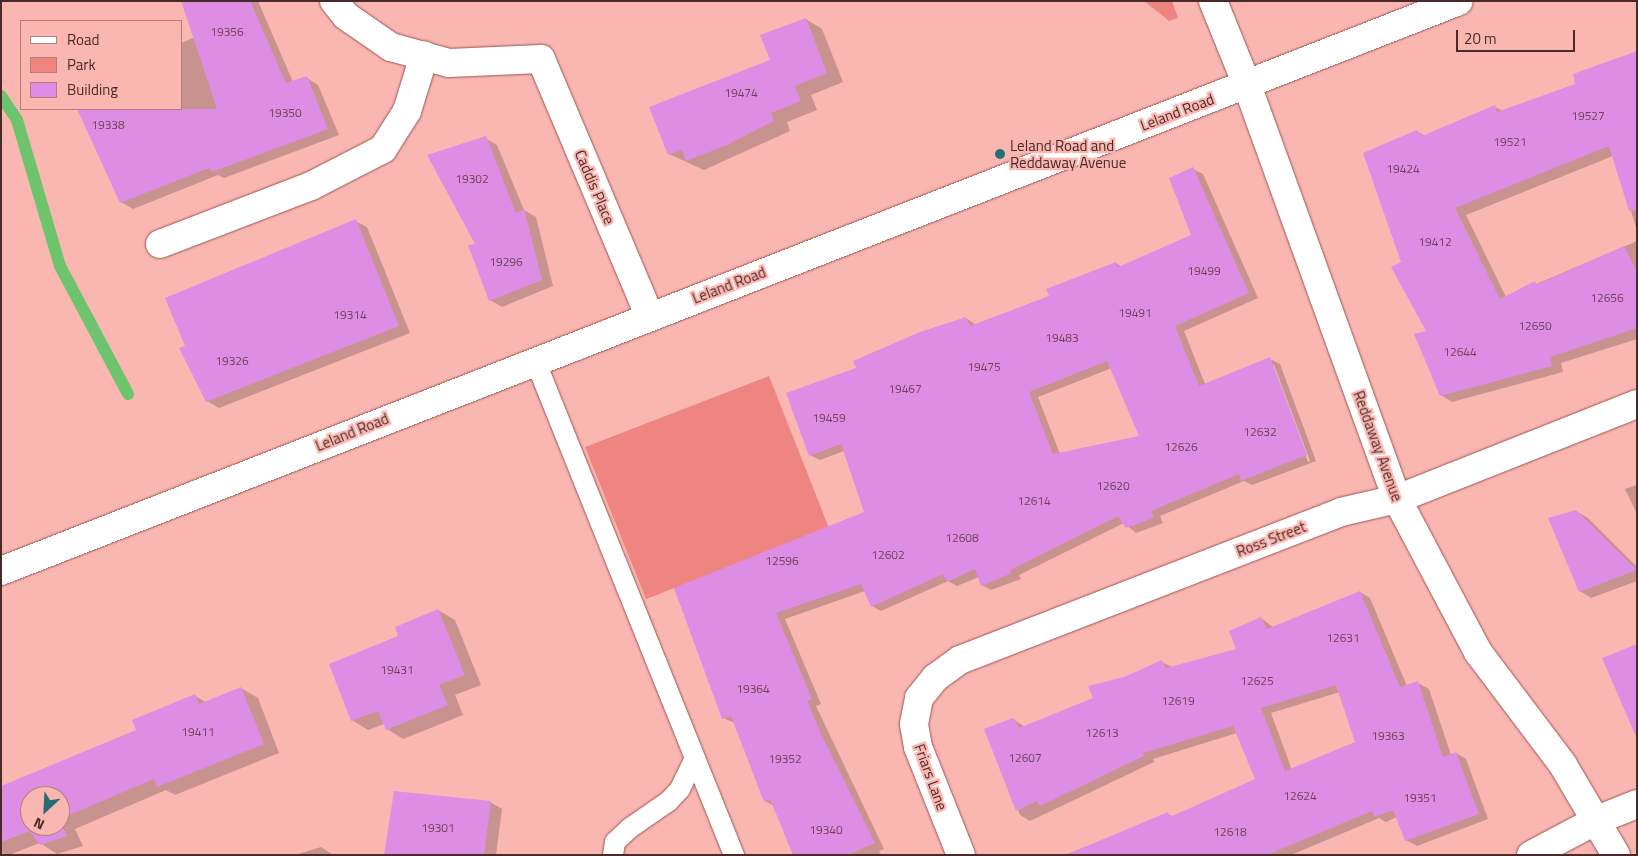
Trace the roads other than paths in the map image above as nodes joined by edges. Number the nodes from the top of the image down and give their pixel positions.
1 (334, 1) edge
2 (1213, 1) edge
3 (1459, 1) edge
4 (424, 56) junction
5 (1247, 85) junction
6 (160, 244) dead end
7 (649, 316) junction
8 (535, 360) junction
9 (1637, 404) edge
10 (1397, 500) junction
11 (1, 571) edge
12 (919, 698) joint
13 (695, 758) junction
14 (1637, 804) edge
15 (1597, 820) junction
16 (613, 855) edge
17 (734, 855) edge
18 (960, 855) edge
19 (1531, 855) edge
20 (1616, 855) edge

1 - 4 street
2 - 5 street, Reddaway Avenue
3 - 5 street, Leland Road
4 - 6 street
4 - 7 street, Caddis Place
5 - 7 street, Leland Road
5 - 10 street, Reddaway Avenue
7 - 8 street, Leland Road
8 - 11 street, Leland Road
8 - 13 lane
9 - 10 street, Ross Street
10 - 12 street, Ross Street
10 - 15 street, Reddaway Avenue
12 - 18 street, Friars Lane
13 - 16 lane
13 - 17 lane
14 - 15 street
15 - 19 street
15 - 20 street, Reddaway Avenue

